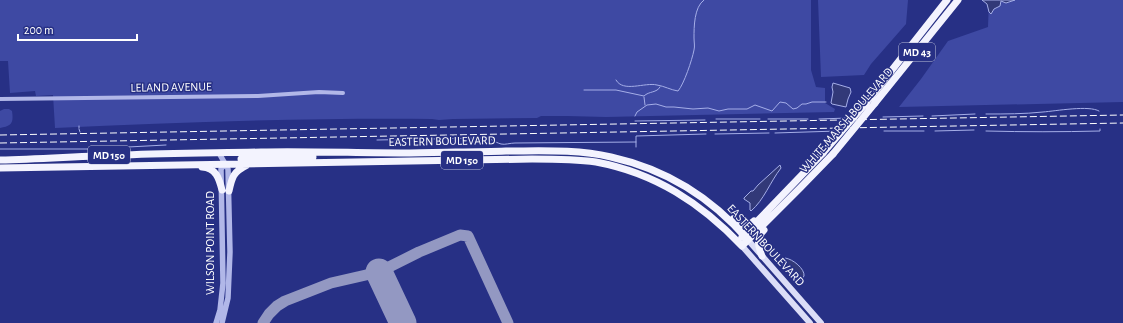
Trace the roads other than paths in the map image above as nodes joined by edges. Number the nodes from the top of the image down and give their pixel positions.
1 (947, 0) edge
2 (958, 0) edge
3 (343, 93) dead end
4 (0, 99) edge
5 (219, 153) junction
6 (357, 153) junction
7 (38, 159) junction
8 (0, 160) edge
9 (0, 164) edge
10 (225, 164) junction
11 (248, 164) junction
12 (178, 165) junction
13 (0, 168) edge
14 (225, 191) junction
15 (781, 198) junction
16 (722, 213) junction
17 (775, 214) junction
18 (746, 238) junction
19 (740, 244) junction
20 (762, 256) junction
21 (226, 280) junction
22 (216, 323) edge
23 (222, 323) edge
24 (810, 323) edge
25 (821, 323) edge

1 - 15 main road, WHITE MARSH BOULEVARD / MD 43, bridge
2 - 17 main road, WHITE MARSH BOULEVARD / MD 43, bridge
3 - 4 street, LELAND AVENUE
5 - 6 main road, EASTERN BOULEVARD / MD 150
5 - 7 main road, EASTERN BOULEVARD / MD 150
5 - 10 street, WILSON POINT ROAD
6 - 10 main road
6 - 16 main road, EASTERN BOULEVARD / MD 150
7 - 8 main road, EASTERN BOULEVARD / MD 150
7 - 9 main road
10 - 11 main road, EASTERN BOULEVARD / MD 150
10 - 12 main road, EASTERN BOULEVARD / MD 150
10 - 14 street, WILSON POINT ROAD
11 - 14 main road
11 - 19 main road, EASTERN BOULEVARD / MD 150
12 - 13 main road, EASTERN BOULEVARD / MD 150
12 - 14 main road
14 - 21 street, WILSON POINT ROAD
15 - 16 main road
15 - 18 main road, WHITE MARSH BOULEVARD / MD 43
16 - 18 main road, EASTERN BOULEVARD / MD 150
17 - 18 main road, WHITE MARSH BOULEVARD / MD 43
17 - 20 main road
18 - 19 main road, WHITE MARSH BOULEVARD / MD 43
18 - 20 main road, EASTERN BOULEVARD / MD 150
19 - 24 main road, EASTERN BOULEVARD / MD 150
20 - 25 main road, EASTERN BOULEVARD / MD 150
21 - 22 street, WILSON POINT ROAD
21 - 23 street, WILSON POINT ROAD

